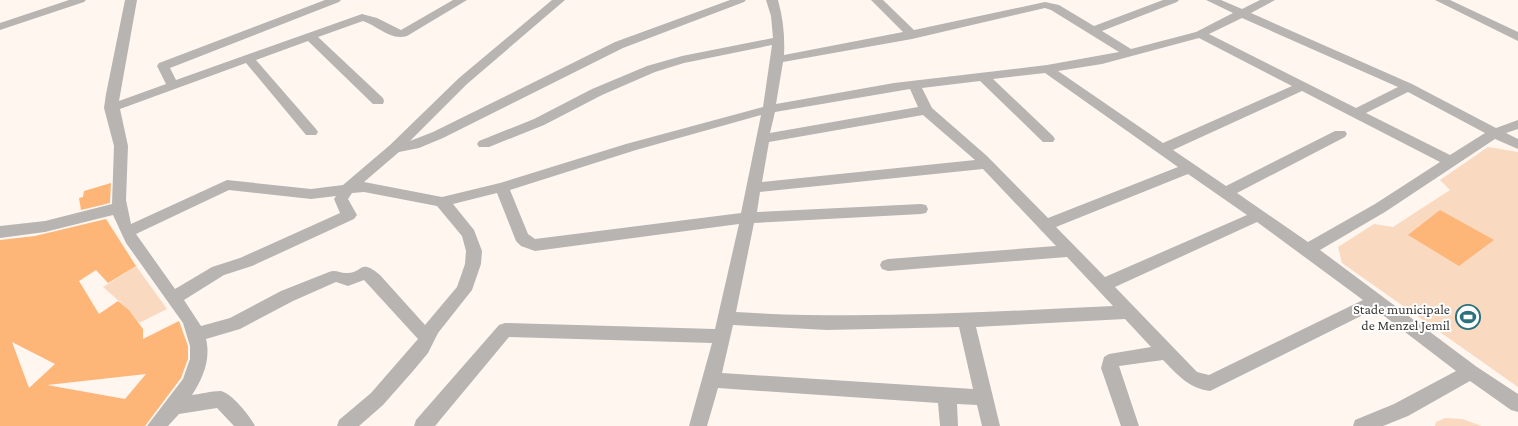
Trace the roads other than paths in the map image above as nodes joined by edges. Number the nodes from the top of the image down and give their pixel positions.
1 (80, 0) edge
2 (131, 0) edge
3 (334, 0) edge
4 (461, 0) edge
5 (559, 0) edge
6 (740, 0) edge
7 (772, 0) edge
8 (877, 0) edge
9 (1173, 0) edge
10 (1212, 0) edge
11 (1269, 0) edge
12 (1441, 0) edge
13 (1241, 14) junction
14 (0, 27) edge
15 (1091, 31) junction
16 (1200, 34) junction
17 (912, 35) junction
18 (310, 36) junction
19 (1518, 37) edge
20 (778, 40) junction
21 (1129, 53) junction
22 (249, 59) junction
23 (776, 60) junction
24 (1047, 69) junction
25 (982, 76) junction
26 (914, 84) junction
27 (173, 86) junction
28 (1302, 86) junction
29 (1408, 87) junction
30 (378, 101) dead end
31 (111, 108) junction
32 (769, 108) junction
33 (926, 110) junction
34 (1356, 113) junction
35 (1518, 124) edge
36 (311, 132) dead end
37 (1494, 133) junction
38 (1340, 134) dead end
39 (762, 138) junction
40 (1048, 139) dead end
41 (484, 144) dead end
42 (1518, 145) edge
43 (395, 148) junction
44 (1162, 149) junction
45 (1452, 162) junction
46 (986, 164) junction
47 (1189, 168) junction
48 (502, 188) junction
49 (754, 188) junction
50 (347, 189) junction
51 (1225, 193) junction
52 (442, 202) junction
53 (118, 208) junction
54 (921, 209) dead end
55 (1258, 216) junction
56 (748, 218) junction
57 (1046, 225) junction
58 (0, 232) edge
59 (127, 232) junction
60 (1308, 250) junction
61 (1072, 251) junction
62 (888, 265) dead end
63 (1104, 285) junction
64 (174, 298) junction
65 (1376, 301) junction
66 (1129, 312) junction
67 (726, 318) junction
68 (966, 319) junction
69 (197, 334) junction
70 (427, 336) junction
71 (722, 336) junction
72 (1168, 352) junction
73 (1471, 372) junction
74 (712, 380) junction
75 (947, 395) junction
76 (985, 398) junction
77 (1518, 404) edge
78 (176, 406) junction
79 (156, 426) edge
80 (246, 426) edge
81 (346, 426) edge
82 (423, 426) edge
83 (698, 426) edge
84 (949, 426) edge
85 (991, 426) edge
86 (1130, 426) edge
87 (1362, 426) edge

1 - 14 street
2 - 31 street
3 - 27 street
4 - 18 street
5 - 43 street
6 - 43 street
7 - 20 street
8 - 17 street
9 - 15 street
10 - 13 street
11 - 13 street
12 - 19 street
13 - 16 street
13 - 29 street
15 - 17 street
15 - 21 street
16 - 21 street
16 - 28 street
17 - 23 street
18 - 22 street
18 - 30 street
20 - 23 street
20 - 41 street
21 - 24 street
22 - 27 street
22 - 36 street
23 - 32 street
24 - 25 street
24 - 44 street
25 - 26 street
25 - 40 street
26 - 32 street
26 - 33 street
27 - 31 street
28 - 34 street
28 - 44 street
29 - 34 street
29 - 37 street
31 - 53 street
32 - 39 street
32 - 48 street
33 - 39 street
33 - 46 street
34 - 45 street
35 - 37 street
37 - 42 street
37 - 45 street
38 - 51 street
39 - 49 street
43 - 50 street
44 - 47 street
45 - 60 street
46 - 49 street
46 - 57 street
47 - 51 street
47 - 57 street
48 - 52 street
48 - 56 street
49 - 56 street
50 - 52 street
50 - 59 street
50 - 64 street
51 - 55 street
52 - 70 street
53 - 58 street
53 - 59 street
54 - 56 street
55 - 60 street
55 - 63 street
56 - 67 street
57 - 61 street
59 - 64 street
60 - 65 street
61 - 62 street
61 - 63 street
63 - 66 street
64 - 69 street
65 - 72 street
65 - 73 street
66 - 68 street
66 - 72 street
67 - 68 street
67 - 71 street
68 - 76 street
69 - 70 street
69 - 78 street
70 - 81 street
71 - 74 street
71 - 82 street
72 - 86 street
73 - 77 street
73 - 87 street
74 - 75 street
74 - 83 street
75 - 76 street
75 - 84 street
76 - 85 street
78 - 79 street
78 - 80 street

